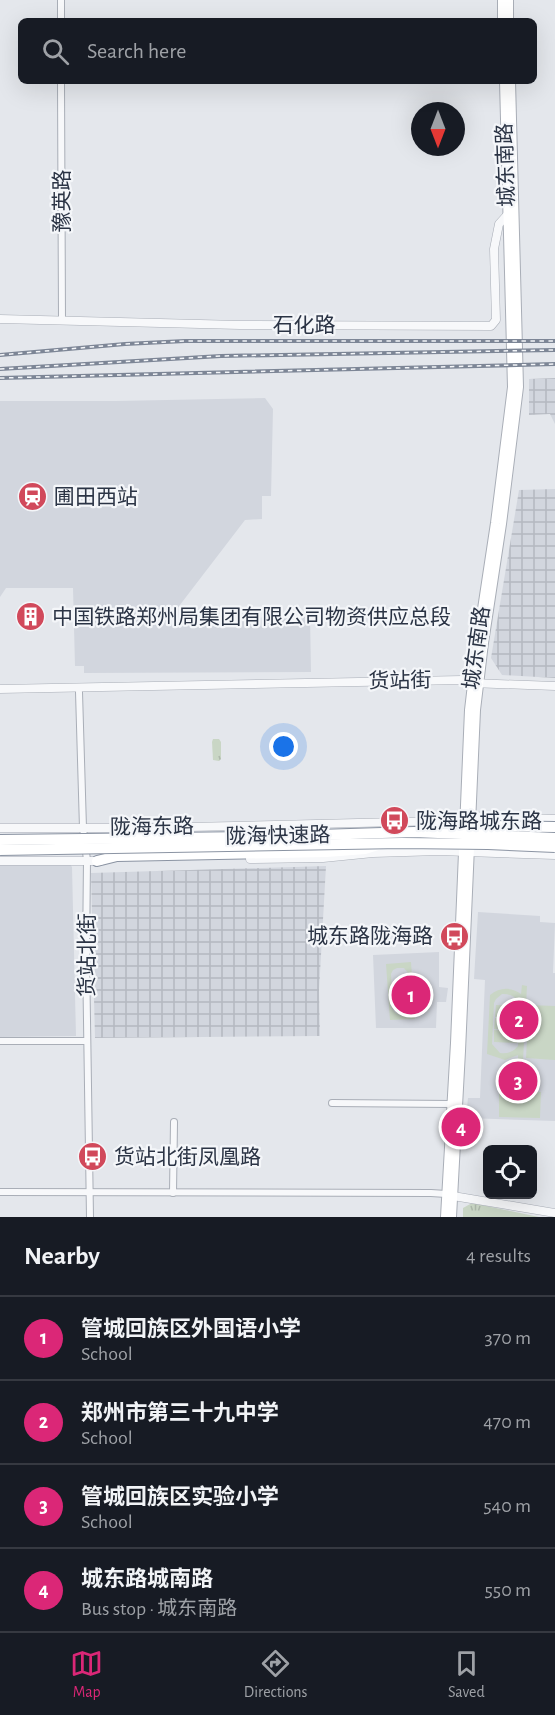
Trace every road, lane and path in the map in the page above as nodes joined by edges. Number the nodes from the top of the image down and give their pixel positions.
1 (61, 0) edge
2 (502, 0) edge
3 (509, 0) edge
4 (61, 18) edge
5 (502, 18) edge
6 (509, 18) edge
7 (61, 84) edge
8 (504, 84) edge
9 (511, 84) edge
10 (508, 214) junction
11 (0, 319) edge
12 (62, 321) junction
13 (475, 683) junction
14 (555, 686) edge
15 (0, 689) edge
16 (79, 692) junction
17 (0, 694) edge
18 (467, 817) junction
19 (555, 819) edge
20 (555, 827) edge
21 (0, 828) edge
22 (83, 828) junction
23 (374, 834) junction
24 (555, 838) edge
25 (0, 840) edge
26 (381, 844) junction
27 (555, 847) edge
28 (0, 850) edge
29 (466, 852) junction
30 (555, 855) edge
31 (92, 860) junction
32 (0, 861) edge
33 (0, 1041) edge
34 (87, 1041) junction
35 (332, 1104) dead end
36 (451, 1104) junction
37 (174, 1122) dead end
38 (0, 1192) edge
39 (89, 1192) junction
40 (173, 1192) junction
41 (450, 1195) junction
42 (555, 1213) edge
43 (90, 1217) edge
44 (444, 1217) edge
45 (452, 1217) edge

1 - 4 street
2 - 5 main road
3 - 6 main road
7 - 12 street, 豫英路
8 - 10 main road, 城东南路
9 - 13 main road, 城东南路
10 - 12 street, 石化路
10 - 13 main road, 城东南路
11 - 12 street, 石化路
13 - 14 street
13 - 15 street, 货站街
13 - 16 street, 货站街
13 - 18 main road, 城东南路
16 - 17 street, 货站街
16 - 22 street, 货站北街
18 - 19 street, 陇海东路
18 - 22 street, 陇海东路
18 - 29 main road, 城东南路
20 - 23 highway, bridge
21 - 22 street, 陇海东路
22 - 31 street, 货站北街
23 - 24 highway, 陇海快速路, bridge
23 - 25 highway, 陇海快速路, bridge
26 - 27 highway, 陇海快速路, bridge
26 - 28 highway, 陇海快速路, bridge
26 - 31 highway
29 - 30 street, 陇海东路
29 - 31 street, 陇海东路
29 - 36 main road, 城东南路
29 - 41 main road, 城东南路
31 - 32 street, 陇海东路
31 - 34 street, 货站北街
33 - 34 street
34 - 39 street, 货站北街
35 - 36 street
36 - 41 main road, 城东南路
37 - 40 street
38 - 39 street
39 - 40 street
39 - 43 street, 货站北街
40 - 41 street
41 - 42 street
41 - 44 main road, 城东南路
41 - 45 main road, 城东南路

